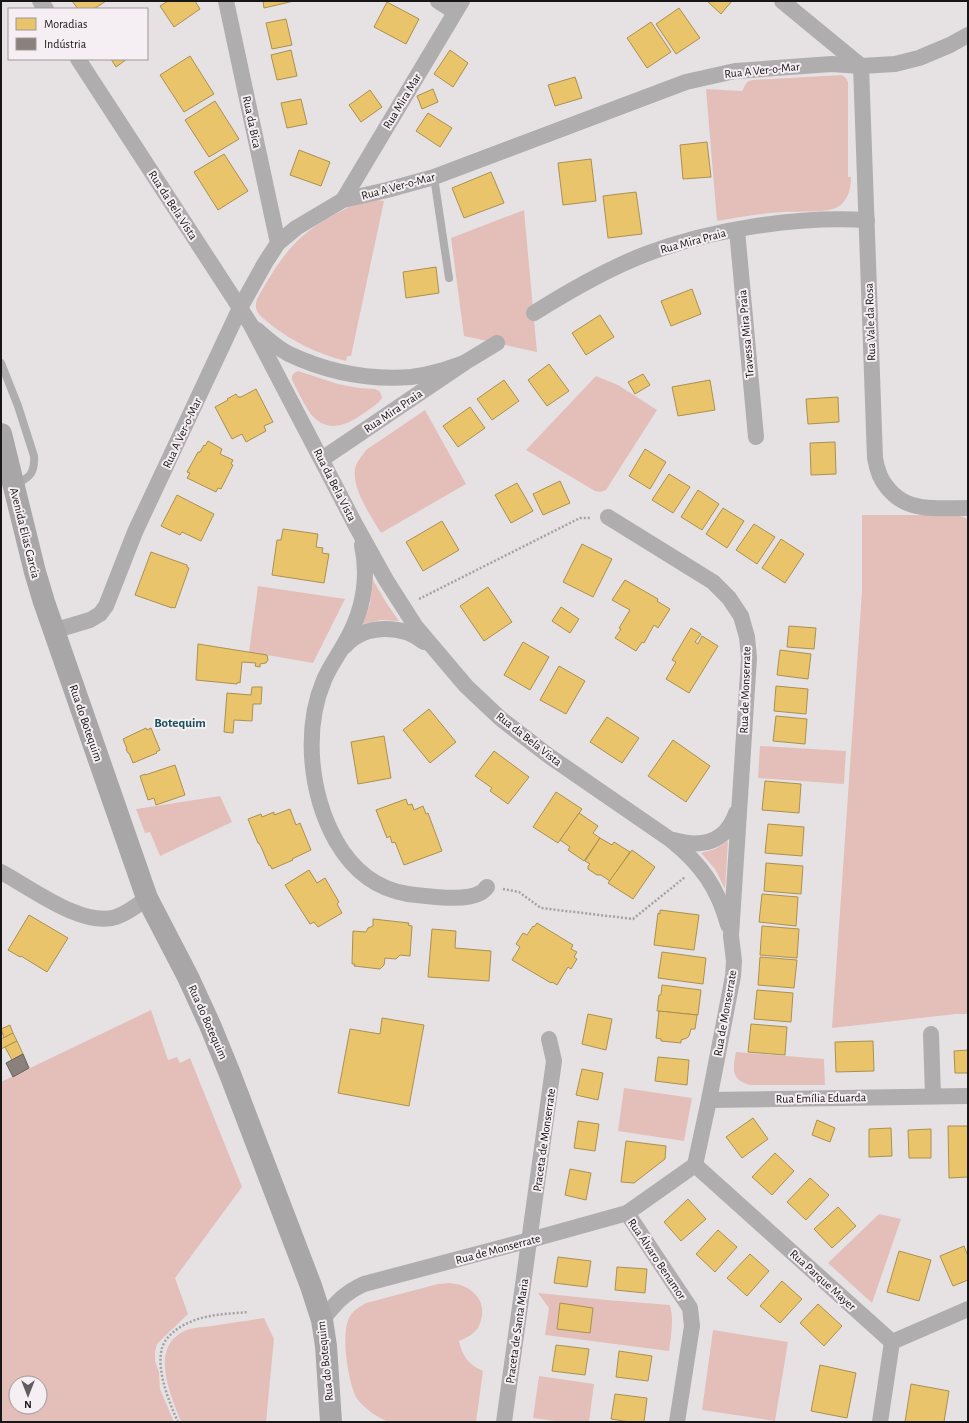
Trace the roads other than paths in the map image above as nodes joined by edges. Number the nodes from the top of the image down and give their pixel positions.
1 (226, 1) edge
2 (438, 1) edge
3 (782, 1) edge
4 (459, 6) edge
5 (968, 35) edge
6 (79, 60) edge
7 (861, 66) junction
8 (434, 176) junction
9 (343, 200) junction
10 (867, 220) junction
11 (737, 230) junction
12 (278, 243) junction
13 (448, 278) dead end
14 (240, 308) junction
15 (534, 313) dead end
16 (251, 325) junction
17 (498, 343) dead end
18 (1, 363) edge
19 (464, 363) junction
20 (1, 434) edge
21 (756, 437) dead end
22 (322, 459) junction
23 (13, 485) junction
24 (968, 508) edge
25 (608, 518) road end
26 (356, 526) junction
27 (53, 631) junction
28 (436, 651) junction
29 (337, 655) junction
30 (738, 806) junction
31 (671, 840) junction
32 (1, 872) edge
33 (487, 887) road end
34 (147, 898) junction
35 (731, 936) junction
36 (931, 1034) dead end
37 (550, 1040) dead end
38 (933, 1096) junction
39 (968, 1096) edge
40 (709, 1100) junction
41 (695, 1165) junction
42 (627, 1213) junction
43 (530, 1240) junction
44 (968, 1309) edge
45 (322, 1320) junction
46 (892, 1342) junction
47 (331, 1422) edge
48 (504, 1422) edge
49 (677, 1422) edge
50 (880, 1422) edge

1 - 12 street, Rua da Bica
2 - 4 street
3 - 7 street
4 - 9 street, Rua Mira Mar
5 - 7 street, Rua A Ver-o-Mar
6 - 14 street, Rua da Bela Vista
7 - 8 street, Rua A Ver-o-Mar
7 - 10 street, Rua Vale da Rosa
8 - 9 street, Rua A Ver-o-Mar
8 - 13 lane
9 - 12 street, Rua A Ver-o-Mar
10 - 11 street, Rua Mira Praia
10 - 24 street, Rua Vale da Rosa
11 - 15 street, Rua Mira Praia
11 - 21 street, Travessa Mira Praia
12 - 14 street, Rua A Ver-o-Mar
14 - 16 street, Rua da Bela Vista
14 - 27 street, Rua A Ver-o-Mar
16 - 19 street, Rua Mira Praia
16 - 22 street, Rua da Bela Vista
17 - 19 street, Rua Mira Praia
18 - 23 lane
19 - 22 street, Rua Mira Praia
20 - 23 main road, Avenida Elias Garcia
22 - 26 street, Rua da Bela Vista
23 - 27 main road, Avenida Elias Garcia
25 - 30 street, Rua de Monserrate
26 - 28 street, Rua da Bela Vista
26 - 29 street
27 - 34 main road, Rua do Botequim
28 - 29 street
28 - 31 street, Rua da Bela Vista
29 - 33 street
30 - 31 street
30 - 35 street, Rua de Monserrate
31 - 35 street, Rua da Bela Vista
32 - 34 street
34 - 45 main road, Rua do Botequim
35 - 40 street, Rua de Monserrate
36 - 38 street
37 - 43 street, Praceta de Monserrate
38 - 39 street, Rua Emília Eduarda
38 - 40 street, Rua Emília Eduarda
40 - 41 street, Rua de Monserrate
41 - 42 street, Rua de Monserrate
41 - 46 street, Rua Parque Mayer
42 - 43 street, Rua de Monserrate
42 - 49 street, Rua Álvaro Benamor
43 - 45 street, Rua de Monserrate
43 - 48 street, Praceta de Santa Maria
44 - 46 street
45 - 47 main road, Rua do Botequim
46 - 50 street

